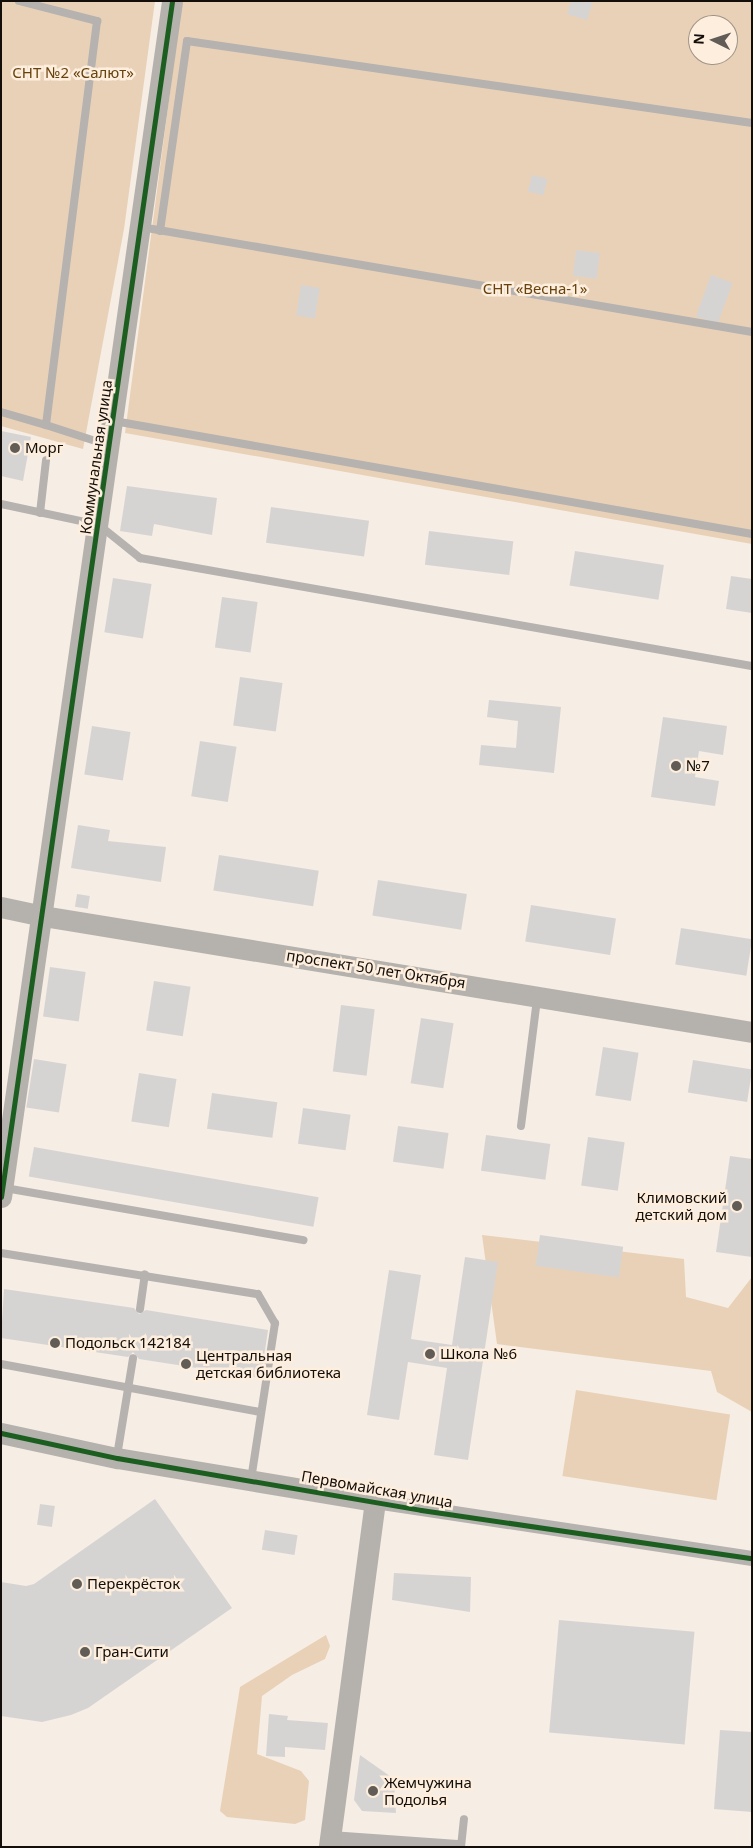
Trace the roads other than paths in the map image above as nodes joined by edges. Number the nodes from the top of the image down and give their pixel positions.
1 (19, 1) edge
2 (172, 1) edge
3 (752, 123) edge
4 (151, 229) junction
5 (752, 332) edge
6 (1, 412) edge
7 (114, 421) junction
8 (46, 426) junction
9 (110, 445) junction
10 (46, 460) dead end
11 (1, 504) edge
12 (40, 513) junction
13 (99, 525) junction
14 (752, 534) edge
15 (752, 666) edge
16 (1, 907) edge
17 (43, 916) junction
18 (538, 995) junction
19 (752, 1032) edge
20 (521, 1126) dead end
21 (2, 1191) edge
22 (303, 1240) dead end
23 (1, 1253) edge
24 (146, 1274) junction
25 (140, 1309) dead end
26 (133, 1358) dead end
27 (1, 1364) edge
28 (129, 1388) junction
29 (260, 1412) junction
30 (1, 1433) edge
31 (117, 1458) junction
32 (250, 1481) junction
33 (375, 1501) junction
34 (752, 1558) edge
35 (464, 1819) dead end
36 (330, 1843) edge
37 (457, 1847) edge
38 (461, 1847) edge

1 - 8 lane
2 - 4 street, Коммунальная улица
3 - 4 lane
4 - 5 lane
4 - 7 street, Коммунальная улица
6 - 8 lane
7 - 9 street, Коммунальная улица
7 - 14 lane
8 - 9 lane
9 - 13 street, Коммунальная улица
10 - 12 lane
11 - 12 lane
12 - 13 lane
13 - 15 lane
13 - 17 street, Коммунальная улица
16 - 17 street, проспект 50 лет Октября
17 - 18 street, проспект 50 лет Октября
17 - 21 street, Коммунальная улица
18 - 19 street, проспект 50 лет Октября
18 - 20 lane
21 - 22 lane
23 - 24 lane
24 - 25 lane
24 - 29 lane
26 - 28 lane
27 - 28 lane
28 - 29 lane
28 - 31 lane
29 - 32 lane
30 - 31 street, Первомайская улица
31 - 32 street, Первомайская улица
32 - 33 street, Первомайская улица
33 - 34 street, Первомайская улица
33 - 36 street
35 - 38 lane
36 - 37 street

